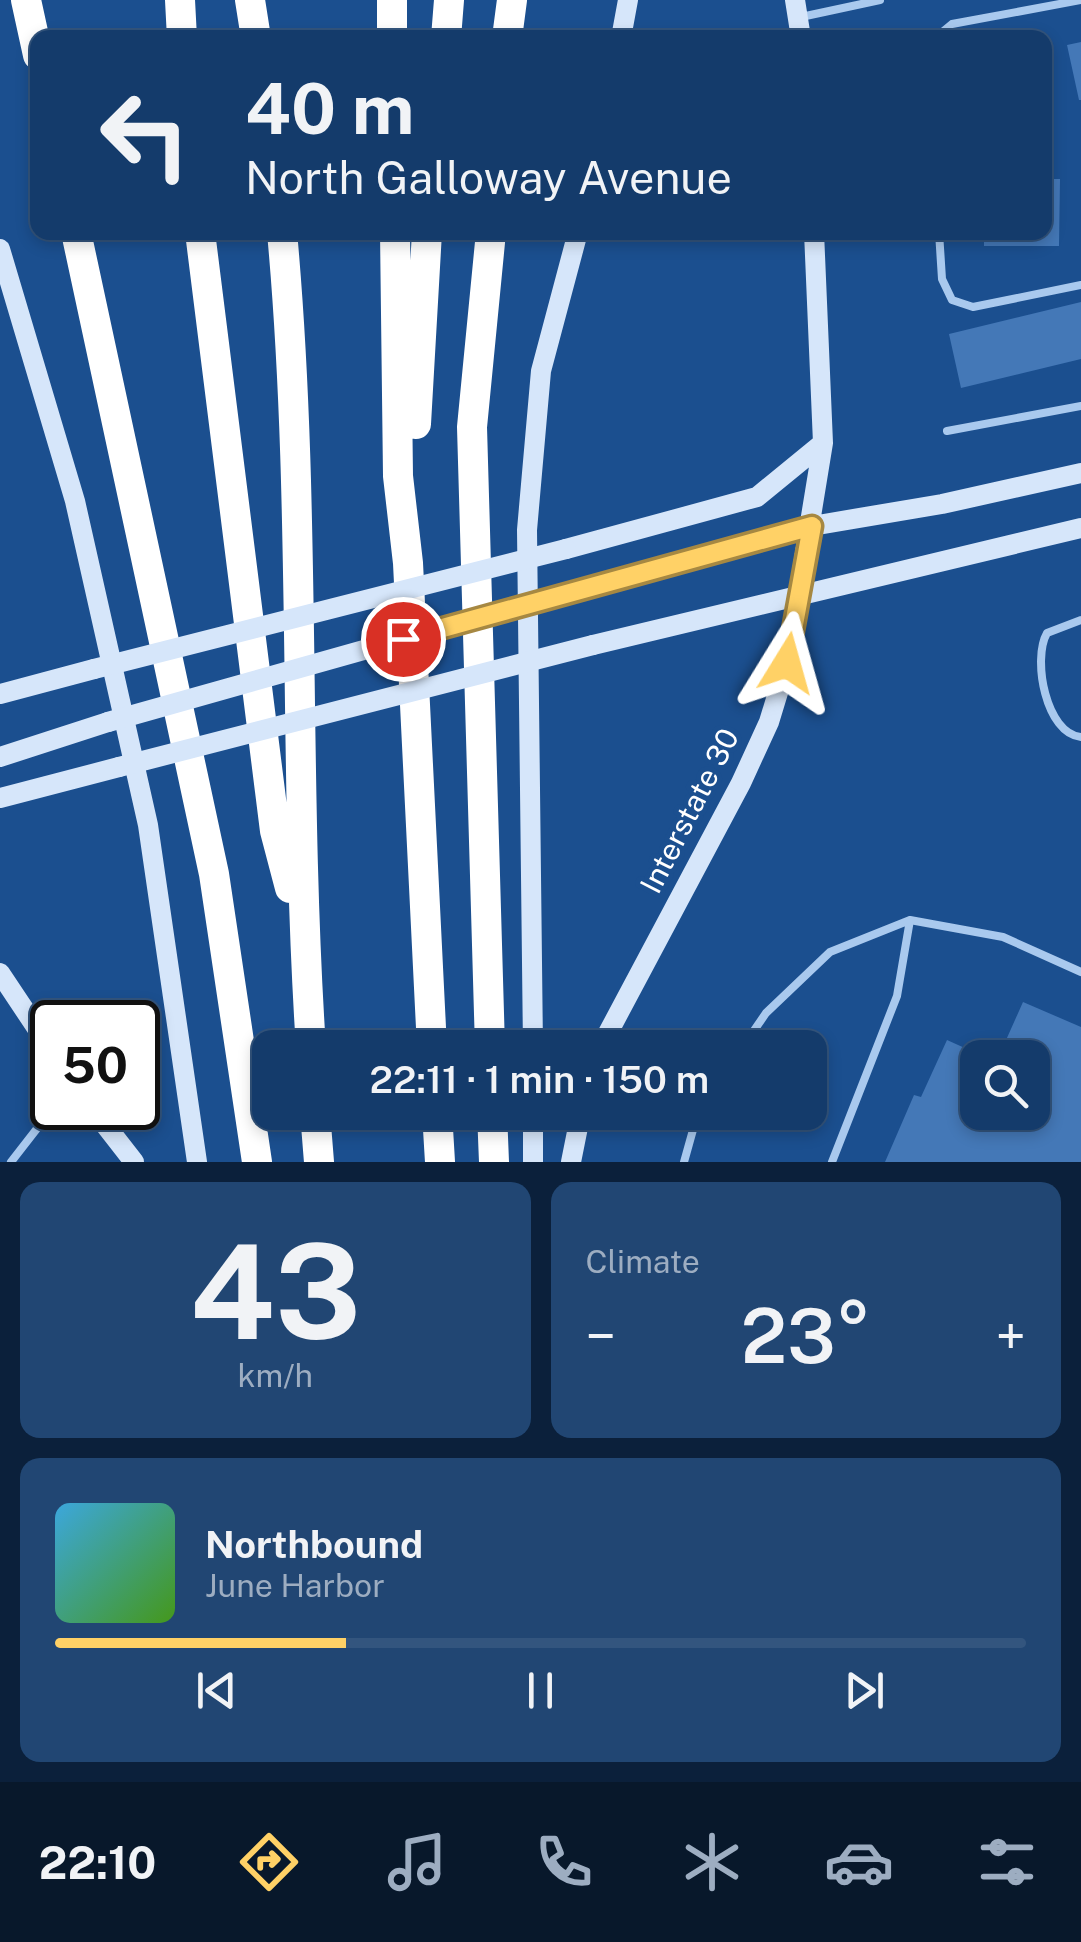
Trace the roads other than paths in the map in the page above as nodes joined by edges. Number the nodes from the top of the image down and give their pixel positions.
1 (26, 0) edge
2 (180, 0) edge
3 (250, 0) edge
4 (392, 0) edge
5 (450, 0) edge
6 (512, 0) edge
7 (628, 0) edge
8 (880, 0) edge
9 (1081, 0) edge
10 (799, 18) edge
11 (33, 30) edge
12 (182, 30) edge
13 (255, 30) edge
14 (392, 30) edge
15 (447, 30) edge
16 (508, 30) edge
17 (622, 30) edge
18 (945, 30) edge
19 (78, 240) edge
20 (201, 240) edge
21 (282, 240) edge
22 (394, 240) edge
23 (427, 240) edge
24 (490, 240) edge
25 (576, 240) edge
26 (814, 240) edge
27 (940, 240) edge
28 (0, 249) edge
29 (1081, 285) edge
30 (1081, 406) edge
31 (946, 430) dead end
32 (823, 443) junction
33 (1081, 473) edge
34 (812, 526) junction
35 (1081, 528) edge
36 (408, 563) junction
37 (797, 596) junction
38 (1081, 620) edge
39 (0, 694) edge
40 (1081, 737) edge
41 (0, 757) edge
42 (0, 798) edge
43 (910, 920) junction
44 (304, 936) junction
45 (0, 972) edge
46 (1081, 972) edge
47 (30, 1018) edge
48 (310, 1030) edge
49 (431, 1030) edge
50 (489, 1030) edge
51 (533, 1030) edge
52 (609, 1030) edge
53 (754, 1030) edge
54 (35, 1130) edge
55 (109, 1130) edge
56 (317, 1130) edge
57 (438, 1130) edge
58 (493, 1130) edge
59 (533, 1130) edge
60 (577, 1130) edge
61 (693, 1130) edge
62 (11, 1162) edge
63 (134, 1162) edge
64 (197, 1162) edge
65 (257, 1162) edge
66 (319, 1162) edge
67 (440, 1162) edge
68 (494, 1162) edge
69 (533, 1162) edge
70 (570, 1162) edge
71 (684, 1162) edge
72 (832, 1162) edge

1 - 11 highway
2 - 12 highway
3 - 13 highway
4 - 14 highway
5 - 15 highway
6 - 16 highway
7 - 17 main road
8 - 10 lane
9 - 18 lane
19 - 65 highway
20 - 44 highway
21 - 44 highway
22 - 36 highway
23 - 36 highway
24 - 50 highway
25 - 51 main road
26 - 32 main road, Interstate 30
27 - 29 lane
28 - 64 main road
30 - 31 lane
32 - 34 main road, Interstate 30
32 - 39 main road, bridge
33 - 34 main road
34 - 37 main road, Interstate 30
34 - 41 main road, bridge
35 - 37 main road
36 - 49 highway
37 - 42 main road, bridge
37 - 52 main road, Interstate 30
38 - 40 lane
43 - 46 lane
43 - 53 lane
43 - 72 lane
44 - 48 highway
45 - 47 main road
54 - 62 lane
55 - 63 main road
56 - 66 highway
57 - 67 highway
58 - 68 highway
59 - 69 main road
60 - 70 main road
61 - 71 lane

